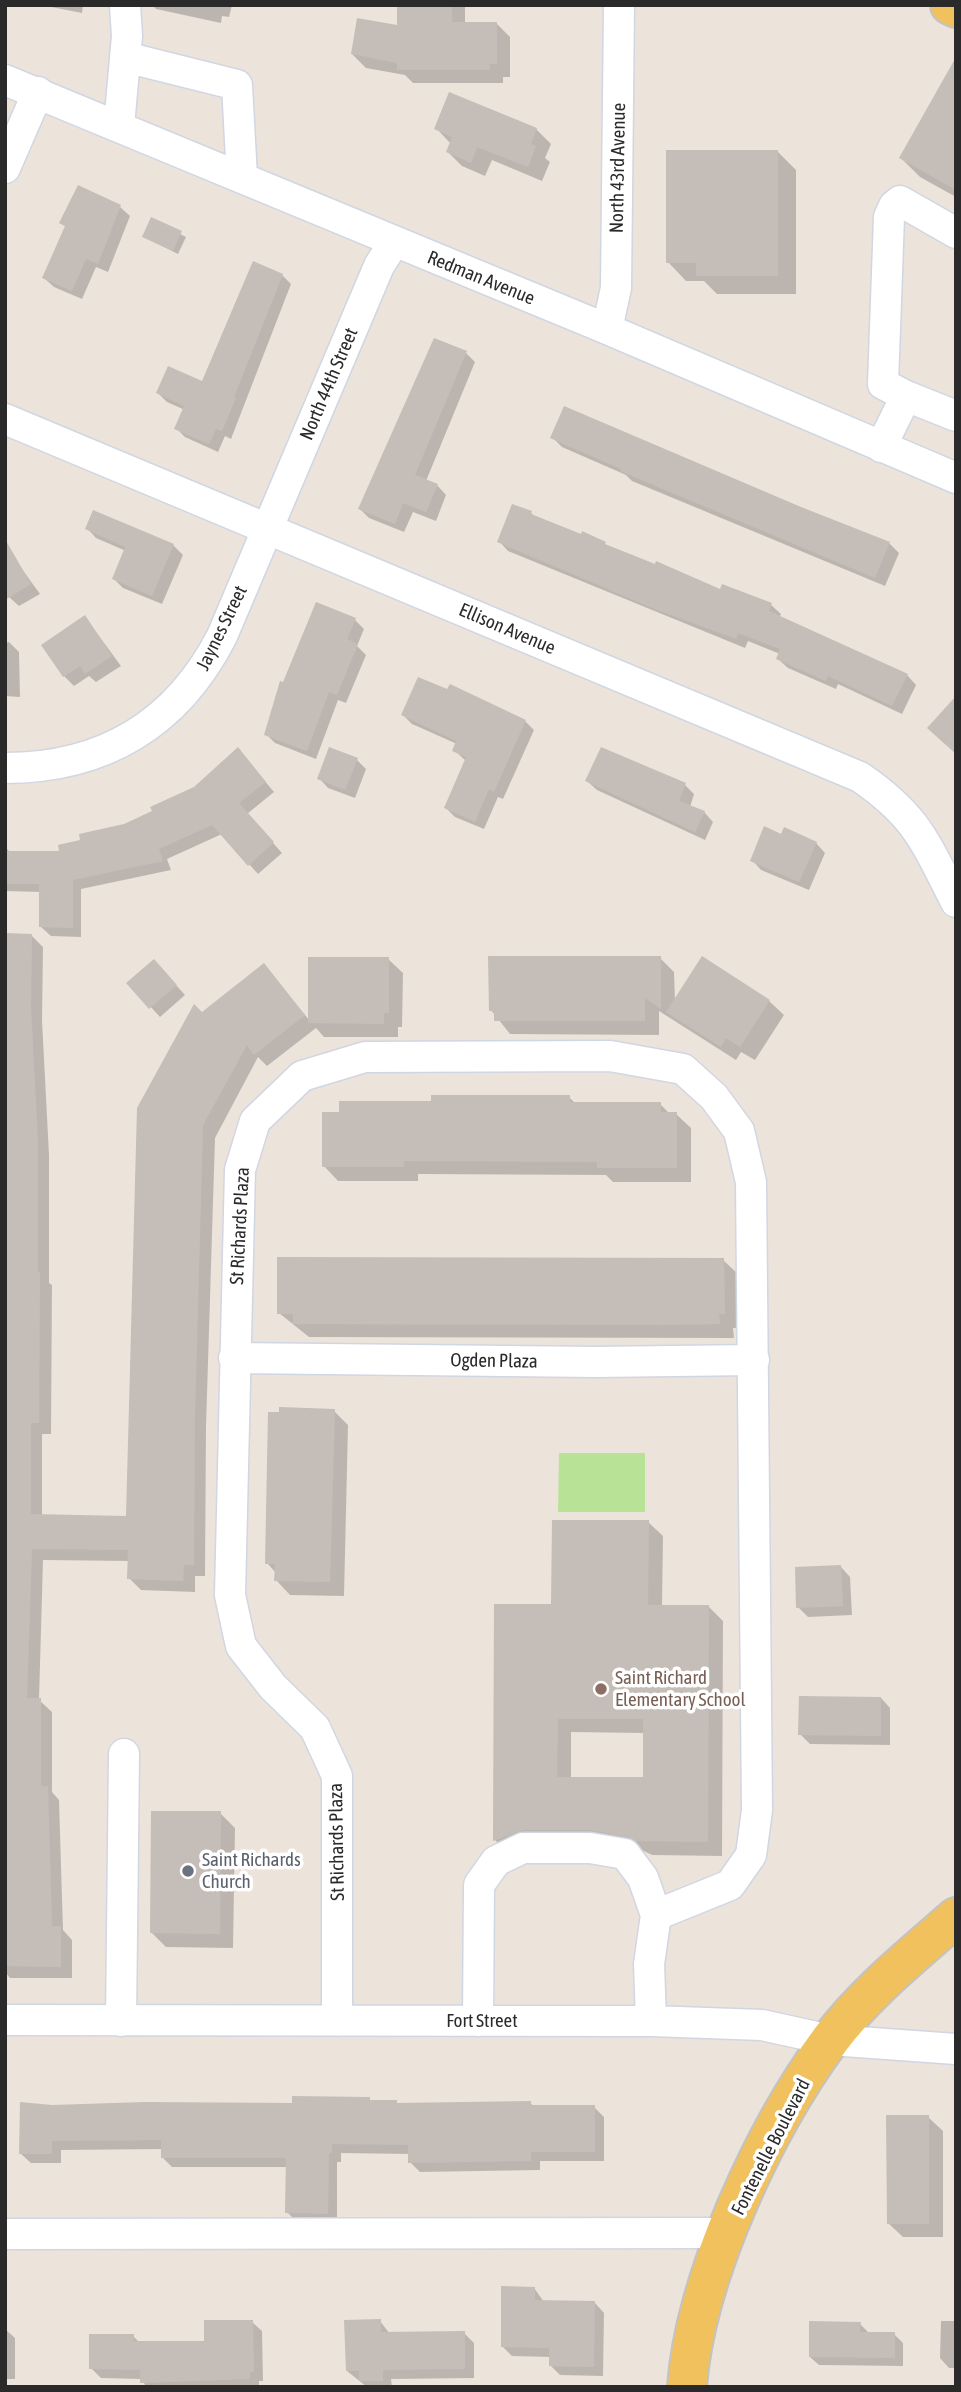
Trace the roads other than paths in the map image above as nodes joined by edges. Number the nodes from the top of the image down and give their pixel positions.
1 (125, 5) edge
2 (619, 5) edge
3 (950, 5) edge
4 (956, 8) edge
5 (125, 57) junction
6 (5, 80) edge
7 (38, 92) junction
8 (118, 126) junction
9 (5, 167) edge
10 (242, 178) junction
11 (956, 233) edge
12 (394, 242) junction
13 (607, 329) junction
14 (906, 396) junction
15 (956, 416) edge
16 (5, 419) edge
17 (881, 447) junction
18 (956, 478) edge
19 (268, 529) junction
20 (5, 768) edge
21 (956, 902) edge
22 (234, 1358) junction
23 (754, 1360) junction
24 (124, 1754) dead end
25 (656, 1915) junction
26 (956, 1917) edge
27 (5, 2020) edge
28 (121, 2021) junction
29 (337, 2021) junction
30 (478, 2021) junction
31 (651, 2021) junction
32 (830, 2040) junction
33 (956, 2049) edge
34 (727, 2233) junction
35 (5, 2234) edge
36 (687, 2387) edge

1 - 5 street
2 - 13 street, North 43rd Avenue
3 - 4 main road
5 - 8 street
5 - 10 street
6 - 7 street, Redman Avenue
7 - 8 street, Redman Avenue
7 - 9 street
8 - 10 street, Redman Avenue
10 - 12 street, Redman Avenue
11 - 14 street
12 - 13 street, Redman Avenue
12 - 19 street, North 44th Street
13 - 17 street, Redman Avenue
14 - 15 street
14 - 17 street
16 - 19 street, Ellison Avenue
17 - 18 street, Redman Avenue
19 - 20 street, Jaynes Street
19 - 21 street, Ellison Avenue
22 - 23 street, Ogden Plaza
22 - 23 street, St Richards Plaza
22 - 29 street, St Richards Plaza
23 - 25 street, St Richards Plaza
24 - 28 street
25 - 30 street
25 - 31 street
26 - 32 main road, Fontenelle Boulevard
27 - 28 street, Fort Street
28 - 29 street, Fort Street
29 - 30 street, Fort Street
30 - 31 street, Fort Street
31 - 32 street, Fort Street
32 - 33 street, Fort Street
32 - 34 main road, Fontenelle Boulevard
34 - 35 street
34 - 36 main road, Fontenelle Boulevard

